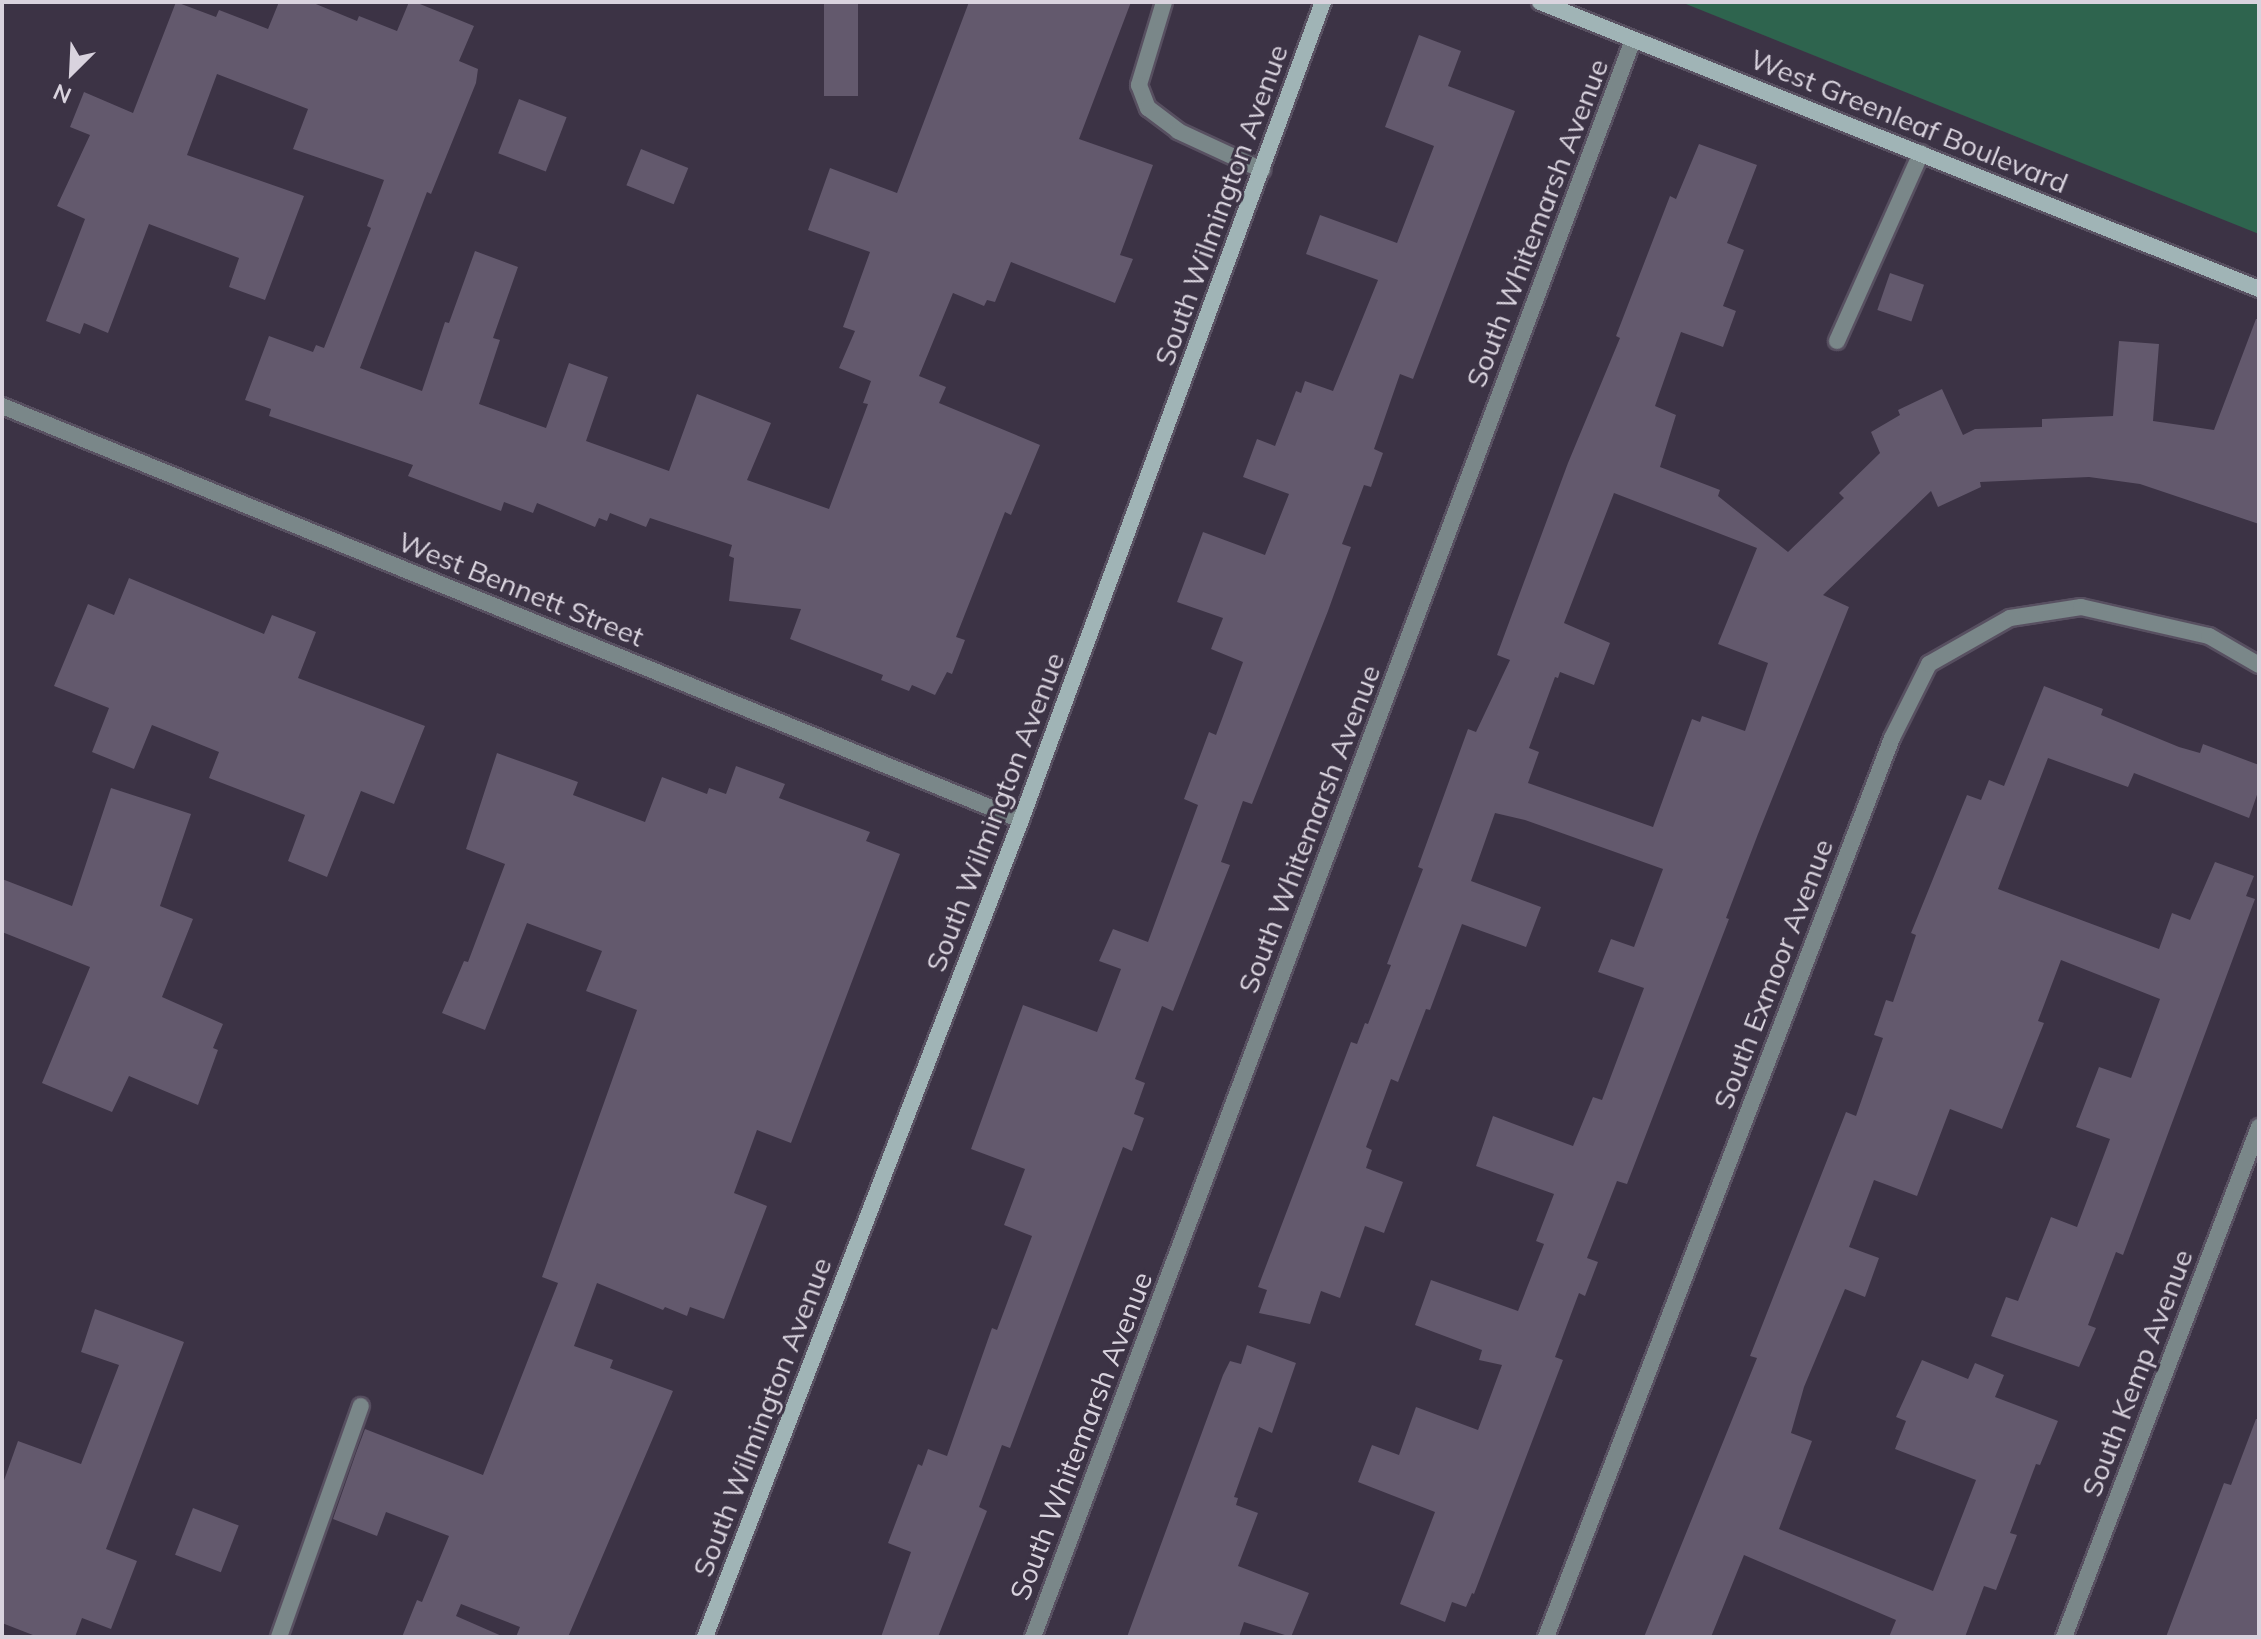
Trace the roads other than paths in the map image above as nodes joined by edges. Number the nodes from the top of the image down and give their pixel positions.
1 (1164, 2) edge
2 (1323, 2) edge
3 (1540, 2) edge
4 (1633, 40) junction
5 (1921, 153) junction
6 (1262, 170) junction
7 (2259, 289) edge
8 (1837, 341) dead end
9 (2, 406) edge
10 (2259, 665) edge
11 (1021, 820) junction
12 (2259, 1127) edge
13 (361, 1406) dead end
14 (279, 1637) edge
15 (705, 1637) edge
16 (1033, 1637) edge
17 (1546, 1637) edge
18 (2064, 1637) edge

1 - 6 street
2 - 6 main road, South Wilmington Avenue
3 - 4 main road, West Greenleaf Boulevard
4 - 5 main road, West Greenleaf Boulevard
4 - 16 street, South Whitemarsh Avenue
5 - 7 main road, West Greenleaf Boulevard
5 - 8 street
6 - 11 main road, South Wilmington Avenue
9 - 11 street, West Bennett Street
10 - 17 street, South Exmoor Avenue
11 - 15 main road, South Wilmington Avenue
12 - 18 street, South Kemp Avenue
13 - 14 street

